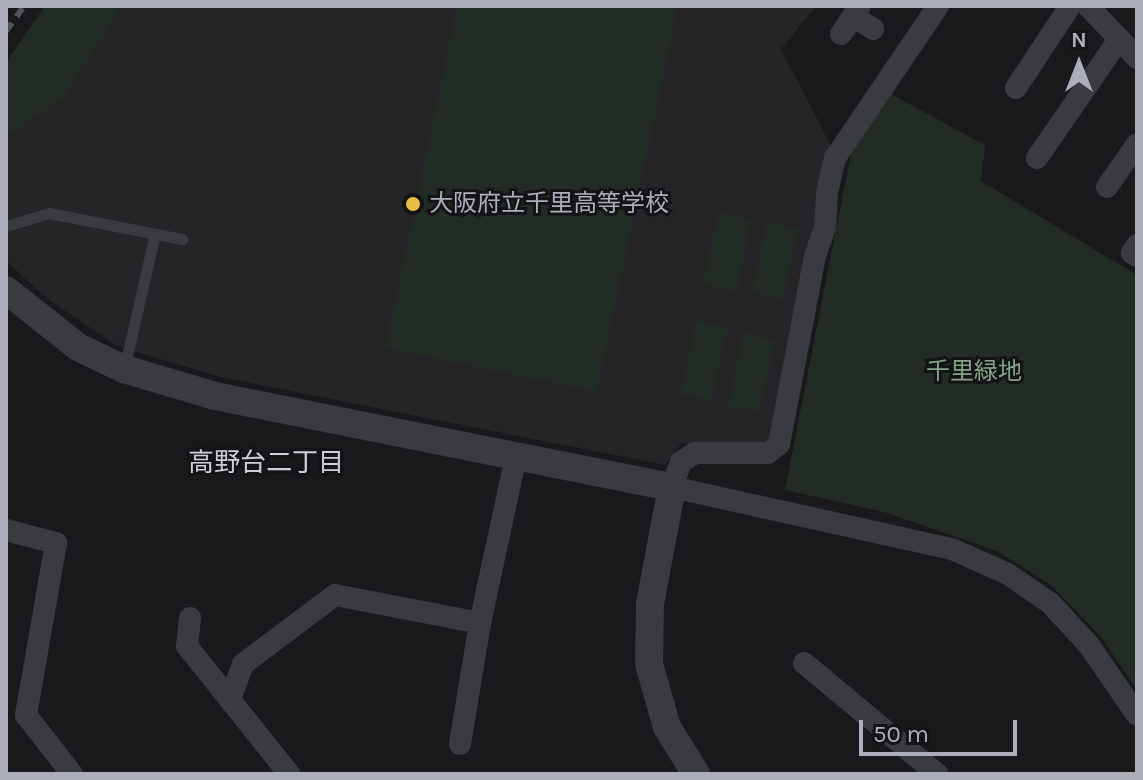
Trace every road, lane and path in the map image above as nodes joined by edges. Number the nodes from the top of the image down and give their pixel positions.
1 (938, 6) edge
2 (1070, 6) edge
3 (1088, 6) edge
4 (851, 19) edge
5 (873, 29) dead end
6 (1119, 39) junction
7 (1137, 58) edge
8 (1016, 88) dead end
9 (1137, 144) edge
10 (1037, 158) dead end
11 (1107, 187) dead end
12 (6, 226) edge
13 (155, 234) junction
14 (182, 239) dead end
15 (1137, 245) edge
16 (1137, 256) edge
17 (6, 290) edge
18 (124, 369) junction
19 (516, 457) junction
20 (672, 487) junction
21 (6, 530) edge
22 (190, 618) dead end
23 (480, 623) junction
24 (804, 663) dead end
25 (231, 697) junction
26 (1137, 715) edge
27 (460, 744) dead end
28 (72, 774) edge
29 (289, 774) edge
30 (696, 774) edge
31 (937, 774) edge

1 - 20 street
2 - 8 street
3 - 6 street
4 - 5 street
6 - 7 street
6 - 10 street
9 - 11 street
12 - 13 lane
13 - 14 lane
13 - 18 lane
15 - 16 street
17 - 18 street
18 - 19 street
19 - 20 street
19 - 23 street
20 - 26 street
20 - 30 street
21 - 28 street
22 - 25 street
23 - 25 street
23 - 27 street
24 - 31 street
25 - 29 street

